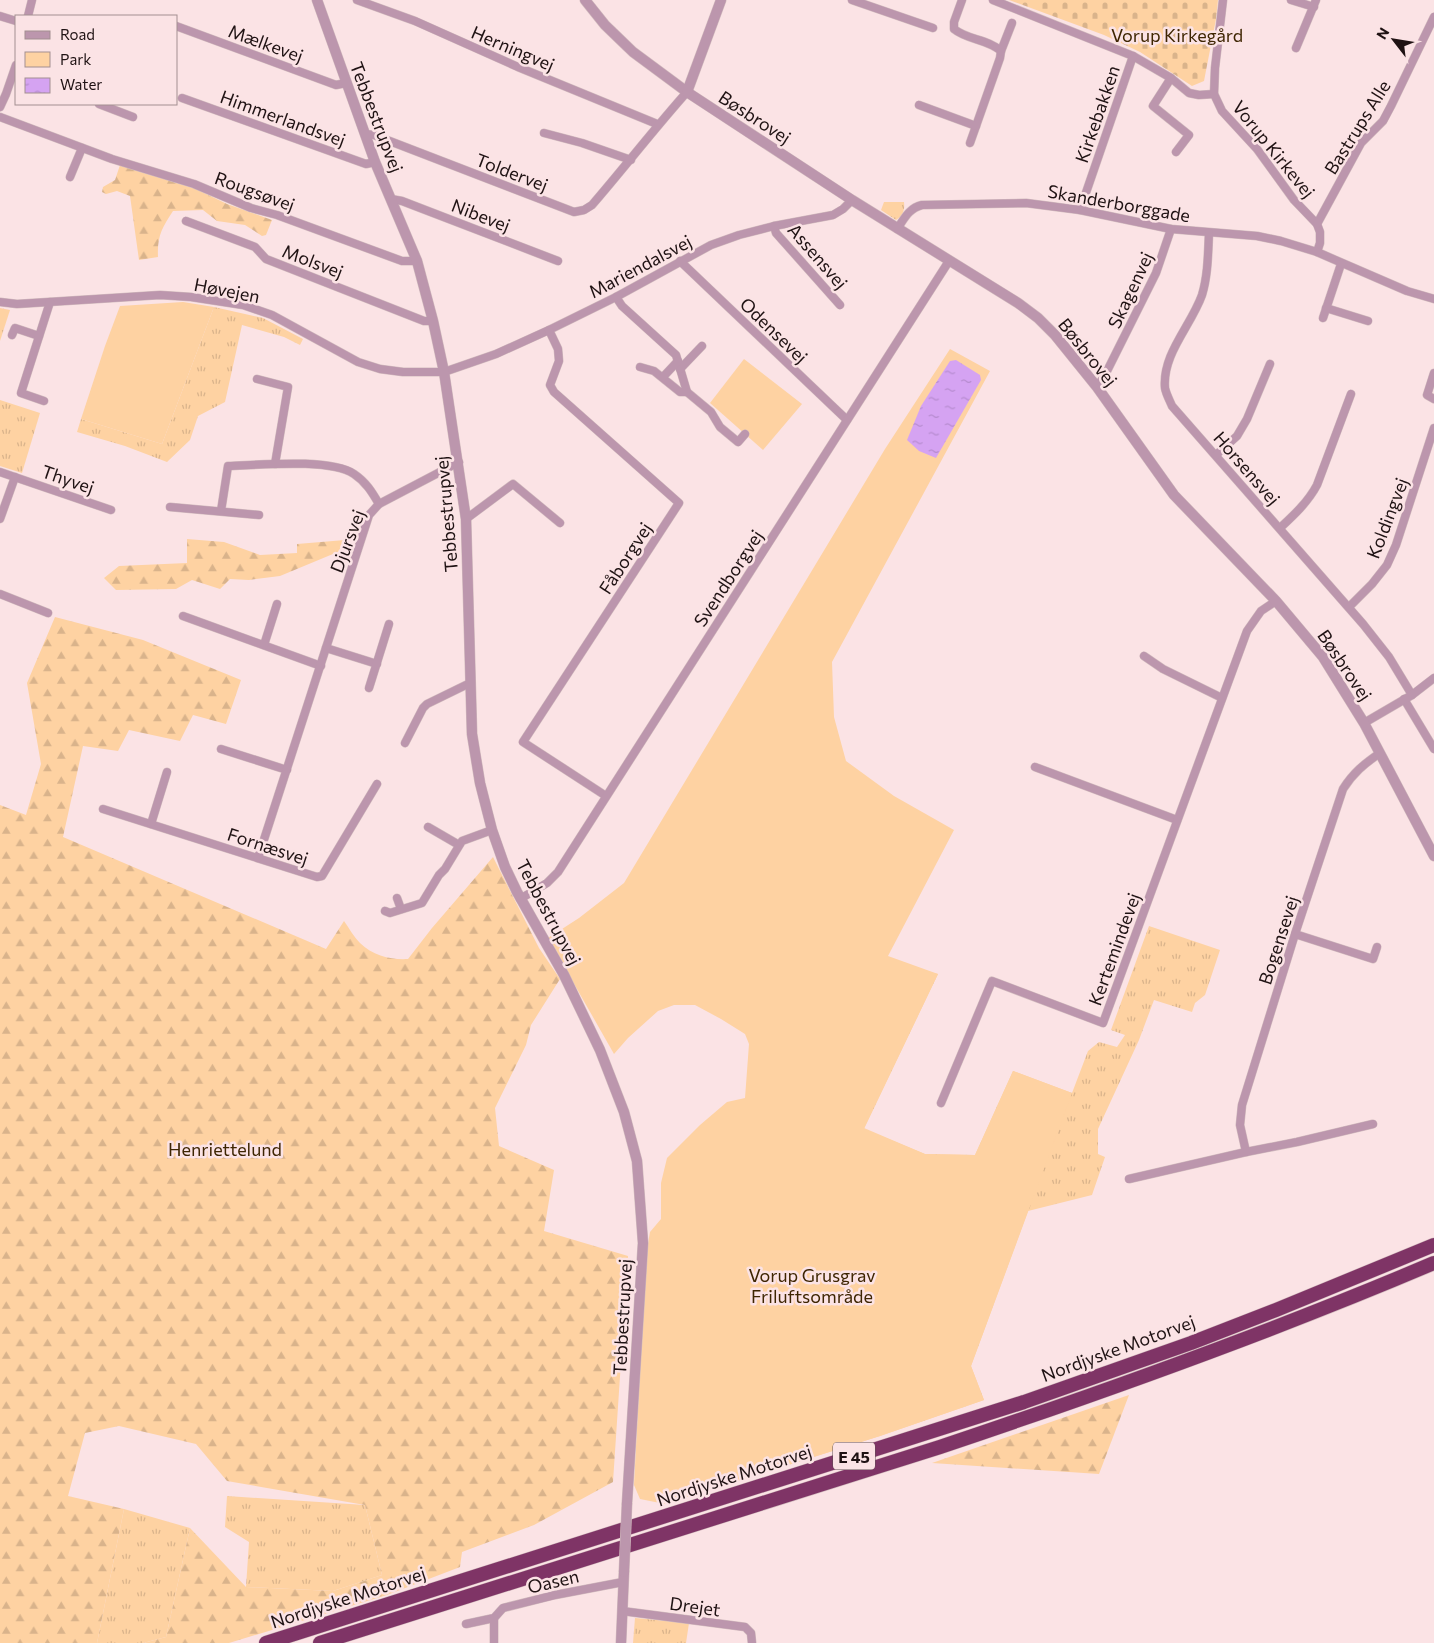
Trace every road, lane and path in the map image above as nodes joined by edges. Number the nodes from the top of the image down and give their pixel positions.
1 (32, 0) edge
2 (317, 0) edge
3 (356, 0) edge
4 (585, 0) edge
5 (721, 0) edge
6 (852, 0) edge
7 (962, 0) edge
8 (993, 0) edge
9 (1224, 0) edge
10 (1291, 0) edge
11 (1315, 3) edge
12 (28, 15) edge
13 (0, 16) edge
14 (1434, 17) edge
15 (15, 21) edge
16 (1012, 23) dead end
17 (178, 27) edge
18 (933, 28) dead end
19 (1296, 48) dead end
20 (1001, 51) junction
21 (1133, 56) junction
22 (15, 72) edge
23 (1171, 78) junction
24 (346, 83) junction
25 (687, 92) junction
26 (1214, 94) junction
27 (182, 98) dead end
28 (102, 105) edge
29 (919, 105) dead end
30 (0, 107) edge
31 (0, 117) edge
32 (133, 117) dead end
33 (657, 124) junction
34 (976, 126) junction
35 (544, 132) dead end
36 (365, 134) junction
37 (970, 143) dead end
38 (82, 148) junction
39 (1176, 152) dead end
40 (631, 160) junction
41 (375, 162) junction
42 (70, 177) dead end
43 (391, 199) junction
44 (852, 200) junction
45 (1080, 210) junction
46 (186, 221) dead end
47 (1316, 224) junction
48 (774, 226) junction
49 (897, 229) junction
50 (1171, 229) junction
51 (1209, 233) junction
52 (1317, 252) junction
53 (417, 261) junction
54 (558, 261) dead end
55 (680, 261) junction
56 (949, 261) junction
57 (1341, 264) junction
58 (616, 297) junction
59 (1434, 299) edge
60 (0, 302) edge
61 (50, 302) junction
62 (840, 305) dead end
63 (1326, 308) junction
64 (1323, 318) dead end
65 (433, 321) junction
66 (1368, 322) dead end
67 (549, 330) junction
68 (12, 336) dead end
69 (39, 336) junction
70 (702, 346) dead end
71 (678, 361) junction
72 (1270, 364) dead end
73 (640, 367) dead end
74 (680, 370) junction
75 (444, 372) junction
76 (1434, 372) edge
77 (663, 377) junction
78 (257, 379) dead end
79 (1097, 388) junction
80 (687, 392) junction
81 (1351, 394) dead end
82 (1434, 398) edge
83 (44, 401) dead end
84 (847, 420) junction
85 (1434, 428) edge
86 (745, 434) dead end
87 (1216, 455) junction
88 (459, 462) junction
89 (275, 464) junction
90 (0, 472) edge
91 (15, 477) junction
92 (379, 504) junction
93 (170, 507) dead end
94 (111, 510) dead end
95 (221, 511) junction
96 (259, 515) dead end
97 (0, 519) edge
98 (466, 519) junction
99 (560, 523) dead end
100 (1280, 528) junction
101 (0, 594) edge
102 (1276, 601) junction
103 (277, 604) dead end
104 (1349, 607) junction
105 (48, 613) dead end
106 (183, 616) dead end
107 (389, 624) dead end
108 (264, 646) junction
109 (326, 648) junction
110 (1144, 656) dead end
111 (377, 664) junction
112 (321, 666) junction
113 (1434, 678) edge
114 (470, 684) junction
115 (370, 688) dead end
116 (1408, 697) junction
117 (1222, 698) junction
118 (1364, 723) junction
119 (405, 743) dead end
120 (222, 749) dead end
121 (1434, 749) edge
122 (1380, 753) junction
123 (1035, 767) dead end
124 (286, 770) junction
125 (166, 772) dead end
126 (377, 784) dead end
127 (606, 796) junction
128 (103, 808) dead end
129 (1177, 820) junction
130 (151, 824) junction
131 (428, 827) dead end
132 (492, 830) junction
133 (459, 845) junction
134 (1434, 856) edge
135 (258, 858) junction
136 (397, 898) dead end
137 (520, 899) junction
138 (401, 910) junction
139 (385, 911) dead end
140 (1295, 934) junction
141 (1377, 947) dead end
142 (941, 1103) dead end
143 (1373, 1124) dead end
144 (1246, 1152) junction
145 (1129, 1178) dead end
146 (1434, 1245) edge
147 (1434, 1263) edge
148 (624, 1577) junction
149 (622, 1611) junction
150 (494, 1618) junction
151 (466, 1624) dead end
152 (266, 1643) edge
153 (320, 1643) edge
154 (494, 1643) edge
155 (621, 1643) edge
156 (752, 1643) edge

1 - 12 street
2 - 24 street, Tebbestrupvej
3 - 33 street, Herningvej
4 - 25 street, Bøsbrovej
5 - 25 street
6 - 18 street
7 - 20 street
8 - 21 street
9 - 26 street, Vorup Kirkevej
10 - 11 street
11 - 19 street
13 - 15 street
14 - 47 street, Bastrups Alle
16 - 20 street
17 - 24 street, Mælkevej
20 - 34 street
21 - 23 street
21 - 45 street, Kirkebakken
22 - 30 street
23 - 26 street
23 - 39 street
24 - 36 street, Tebbestrupvej
25 - 33 street, Toldervej
25 - 44 street, Bøsbrovej
26 - 47 street, Vorup Kirkevej
27 - 41 street, Himmerlandsvej
28 - 32 street
29 - 34 street
31 - 38 street, Rougsøvej
33 - 40 street, Toldervej
34 - 37 street
35 - 40 street
36 - 40 street, Toldervej
36 - 41 street, Tebbestrupvej
38 - 42 street
38 - 53 street, Rougsøvej
41 - 43 street, Tebbestrupvej
43 - 53 street, Tebbestrupvej
43 - 54 street, Nibevej
44 - 48 street, Mariendalsvej
44 - 49 street, Bøsbrovej
45 - 49 street, Skanderborggade
45 - 50 street, Skanderborggade
46 - 65 street, Molsvej
47 - 52 street, Vorup Kirkevej
48 - 55 street, Mariendalsvej
48 - 62 street, Assensvej
49 - 56 street, Bøsbrovej
50 - 51 street, Skanderborggade
50 - 79 street, Skagenvej
51 - 52 street, Skanderborggade
51 - 87 street, Horsensvej
52 - 57 street, Skanderborggade
53 - 65 street, Tebbestrupvej
55 - 58 street, Mariendalsvej
55 - 84 street, Odensevej
56 - 79 street, Bøsbrovej
56 - 84 street, Svendborgvej
57 - 59 street, Skanderborggade
57 - 63 street
58 - 67 street, Mariendalsvej
58 - 71 street
60 - 61 street, Høvejen
61 - 69 street
61 - 75 street, Høvejen
63 - 64 street
63 - 66 street
65 - 75 street, Tebbestrupvej
67 - 75 street, Mariendalsvej
67 - 127 street, Fåborgvej
68 - 69 street
69 - 83 street
70 - 74 street
71 - 74 street
71 - 77 street
72 - 87 street
73 - 77 street
74 - 80 street
75 - 88 street, Tebbestrupvej
76 - 82 street
77 - 80 street
78 - 89 street
79 - 102 street, Bøsbrovej
80 - 86 street
81 - 100 street
84 - 127 street, Svendborgvej
85 - 104 street, Koldingvej
87 - 100 street, Horsensvej
88 - 92 street, Djursvej
88 - 98 street, Tebbestrupvej
89 - 92 street
89 - 95 street
90 - 91 street, Thyvej
91 - 94 street, Thyvej
91 - 97 street, Thyvej
92 - 109 street, Djursvej
93 - 95 street
95 - 96 street
98 - 99 street
98 - 114 street, Tebbestrupvej
100 - 104 street, Horsensvej
101 - 105 street
102 - 117 street, Kertemindevej
102 - 118 street, Bøsbrovej
103 - 108 street
104 - 116 street, Horsensvej
106 - 108 street
107 - 111 street
108 - 112 street
109 - 111 street
109 - 112 street, Djursvej
110 - 117 street
111 - 115 street
112 - 124 street, Djursvej
113 - 116 street
114 - 119 street
114 - 132 street, Tebbestrupvej
116 - 118 street
116 - 121 street, Horsensvej
117 - 129 street, Kertemindevej
118 - 122 street, Bøsbrovej
120 - 124 street
122 - 134 street, Bøsbrovej
122 - 140 street, Bogensevej
123 - 129 street
124 - 135 street, Djursvej
125 - 130 street
126 - 135 street, Fornæsvej
127 - 137 street, Svendborgvej
128 - 130 street, Fornæsvej
129 - 142 street, Kertemindevej
130 - 135 street, Fornæsvej
131 - 133 street
132 - 133 street
132 - 137 street, Tebbestrupvej
133 - 138 street
136 - 138 street
137 - 148 street, Tebbestrupvej, bridge
138 - 139 street
140 - 141 street
140 - 144 street, Bogensevej
143 - 144 street
144 - 145 street
146 - 152 highway, Nordjyske Motorvej / E 45
147 - 153 highway, Nordjyske Motorvej / E 45
148 - 149 street, Tebbestrupvej
148 - 150 street, Oasen
149 - 155 street, Tebbestrupvej
149 - 156 street, Drejet
150 - 151 street, Oasen
150 - 154 street

